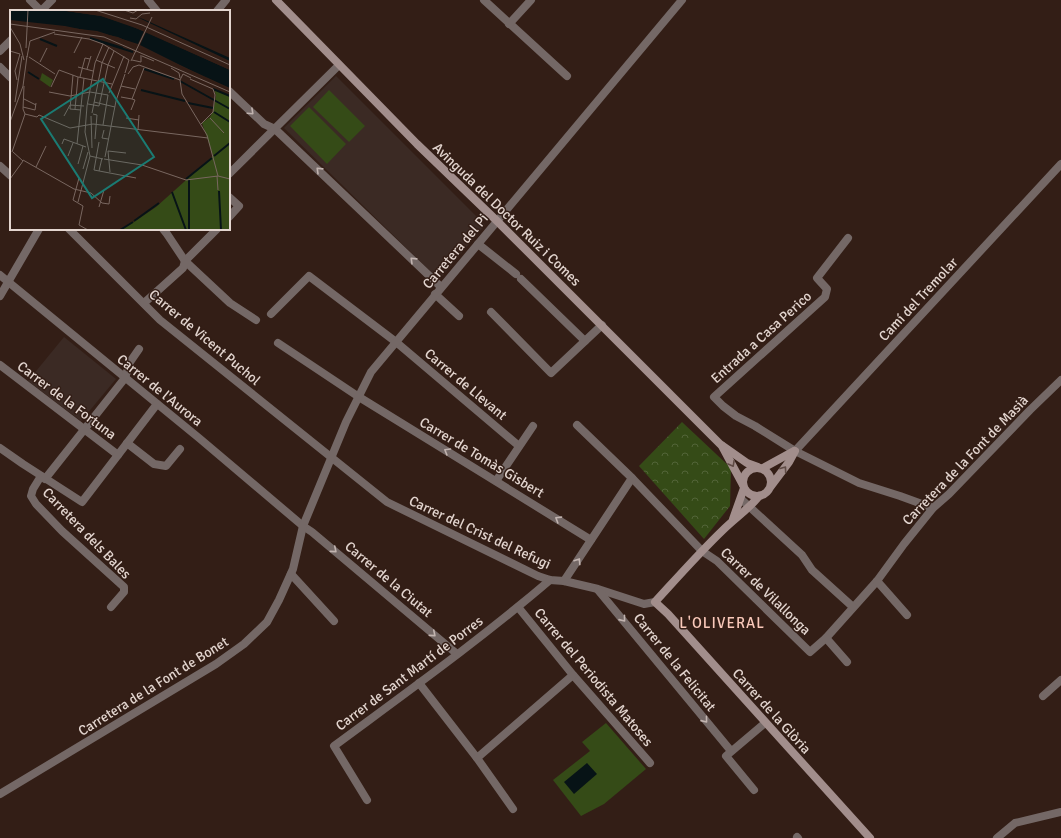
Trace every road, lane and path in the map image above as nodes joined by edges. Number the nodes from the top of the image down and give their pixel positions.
1 (30, 0) edge
2 (52, 0) edge
3 (148, 0) edge
4 (226, 0) edge
5 (276, 0) edge
6 (484, 0) edge
7 (530, 0) edge
8 (682, 0) edge
9 (40, 10) edge
10 (42, 10) edge
11 (156, 10) edge
12 (218, 10) edge
13 (509, 24) junction
14 (10, 41) edge
15 (0, 51) edge
16 (339, 64) junction
17 (0, 67) edge
18 (567, 76) dead end
19 (10, 77) edge
20 (230, 92) edge
21 (275, 129) junction
22 (1061, 164) edge
23 (0, 166) edge
24 (230, 173) edge
25 (10, 175) edge
26 (230, 198) edge
27 (230, 216) edge
28 (497, 221) junction
29 (38, 230) edge
30 (70, 230) edge
31 (167, 230) edge
32 (216, 230) edge
33 (848, 238) dead end
34 (478, 244) junction
35 (185, 261) junction
36 (0, 275) edge
37 (9, 282) junction
38 (441, 287) junction
39 (435, 294) junction
40 (0, 296) edge
41 (144, 303) junction
42 (491, 312) dead end
43 (271, 314) dead end
44 (459, 316) dead end
45 (256, 320) dead end
46 (602, 325) junction
47 (585, 340) junction
48 (396, 342) junction
49 (278, 343) dead end
50 (139, 349) dead end
51 (0, 365) edge
52 (125, 378) junction
53 (1061, 380) edge
54 (358, 397) junction
55 (157, 404) junction
56 (577, 425) dead end
57 (533, 426) dead end
58 (84, 429) junction
59 (127, 443) junction
60 (720, 444) junction
61 (519, 446) junction
62 (0, 448) edge
63 (180, 449) dead end
64 (795, 451) junction
65 (118, 455) junction
66 (331, 459) junction
67 (760, 468) junction
68 (43, 477) junction
69 (632, 478) junction
70 (496, 481) junction
71 (744, 486) junction
72 (771, 486) junction
73 (759, 496) junction
74 (741, 499) junction
75 (752, 508) junction
76 (933, 508) junction
77 (733, 520) junction
78 (303, 526) junction
79 (591, 540) junction
80 (702, 551) junction
81 (291, 574) junction
82 (550, 580) junction
83 (564, 581) junction
84 (877, 581) junction
85 (598, 589) junction
86 (655, 602) junction
87 (111, 607) dead end
88 (518, 607) junction
89 (854, 607) junction
90 (907, 615) dead end
91 (334, 620) dead end
92 (826, 638) junction
93 (810, 652) joint
94 (457, 654) junction
95 (847, 662) dead end
96 (573, 675) junction
97 (1061, 680) edge
98 (418, 683) junction
99 (1043, 696) dead end
100 (765, 723) junction
101 (729, 754) junction
102 (477, 758) junction
103 (650, 763) dead end
104 (754, 790) dead end
105 (0, 794) edge
106 (367, 800) dead end
107 (513, 809) dead end
108 (1061, 812) edge
109 (870, 838) edge
110 (998, 838) edge

1 - 9 street
2 - 10 street
3 - 11 street
4 - 12 street
5 - 16 street, Avinguda del Doctor Ruiz i Comes
6 - 13 street
7 - 13 street
8 - 28 street, Carretera del Pi
13 - 18 street
14 - 15 street
16 - 21 street
16 - 28 street, Avinguda del Doctor Ruiz i Comes
17 - 19 street
20 -> 21 street
21 - 24 street
38 -> 21 street
22 - 64 street, Camí del Tremolar
23 - 25 street
26 - 27 street
28 - 34 street, Carretera del Pi
28 - 46 street, Avinguda del Doctor Ruiz i Comes
29 - 37 street
30 - 41 street, Carrer de Vicent Puchol
31 - 35 street
32 - 35 street
33 - 64 street, Entrada a Casa Perico
34 - 38 street, Carretera del Pi
34 - 47 street
35 - 41 street
35 - 45 street
36 - 37 street, Carrer de l'Aurora
37 - 40 street
37 - 52 street, Carrer de l'Aurora
38 - 39 street, Carretera del Pi
39 - 44 street
39 - 48 street, Carretera del Pi
41 - 66 street, Carrer de Vicent Puchol
42 - 47 street
43 - 48 street, Carrer de Llevant
46 - 47 street
46 - 60 street, Avinguda del Doctor Ruiz i Comes
48 - 54 street, Carretera del Pi
48 - 61 street, Carrer de Llevant
49 - 54 street, Carrer de Tomàs Gisbert
50 - 52 street, Carretera dels Bales
51 - 58 street, Carrer de la Fortuna
52 - 55 street, Carrer de l'Aurora
52 - 58 street, Carretera dels Bales
53 - 76 street, Carretera de la Font de Masià
54 - 66 street, Carretera del Pi
70 -> 54 street, Carrer de Tomàs Gisbert
55 - 59 street
55 - 78 street, Carrer de l'Aurora
56 - 69 street, Carrer de Vilallonga
57 - 61 street
58 - 65 street, Carrer de la Fortuna
58 - 68 street, Carretera dels Bales
59 - 63 street
59 - 65 street
60 - 67 street, Avinguda del Doctor Ruiz i Comes
60 -> 71 street, Avinguda del Doctor Ruiz i Comes
61 - 70 street
62 - 68 street
64 - 67 street, Camí del Tremolar
72 -> 64 street, Camí del Tremolar
64 - 76 street
65 - 68 street
66 - 78 street, Carretera del Pi
66 - 82 street, Carrer del Crist del Refugi
67 - 71 street
67 - 72 street
68 - 87 street, Carretera dels Bales
69 - 79 street
69 - 80 street, Carrer de Vilallonga
79 -> 70 street, Carrer de Tomàs Gisbert
71 - 73 street
71 - 74 street
72 - 73 street
73 - 75 street
74 - 75 street
74 - 77 street
75 - 77 street
75 - 89 street
76 - 84 street, Carretera de la Font de Masià
77 - 80 street
78 - 81 street, Carretera de la Font de Bonet
78 -> 94 street, Carrer de la Ciutat
83 -> 79 street
80 - 86 street
80 - 93 street, Carrer de Vilallonga
81 - 91 street
81 - 105 street, Carretera de la Font de Bonet
82 - 83 street, Carrer del Crist del Refugi
82 - 88 street, Carrer de Sant Martí de Porres
83 - 85 street, Carrer del Crist del Refugi
84 - 89 street, Carretera de la Font de Masià
84 - 90 street
85 - 86 street, Carrer del Crist del Refugi
85 -> 101 street, Carrer de la Felicitat
86 - 100 street, Carrer de la Glòria
88 - 94 street, Carrer de Sant Martí de Porres
88 - 96 street, Carrer del Periodista Matoses
89 - 92 street, Carretera de la Font de Masià
92 - 93 street, Carretera de la Font de Masià
92 - 95 street
94 - 98 street, Carrer de Sant Martí de Porres
96 - 102 street
96 - 103 street, Carrer del Periodista Matoses
97 - 99 street
98 - 102 street
98 - 106 street, Carrer de Sant Martí de Porres
100 - 101 street
100 - 109 street, Carrer de la Glòria
101 - 104 street, Carrer de la Felicitat
102 - 107 street
108 - 110 street

